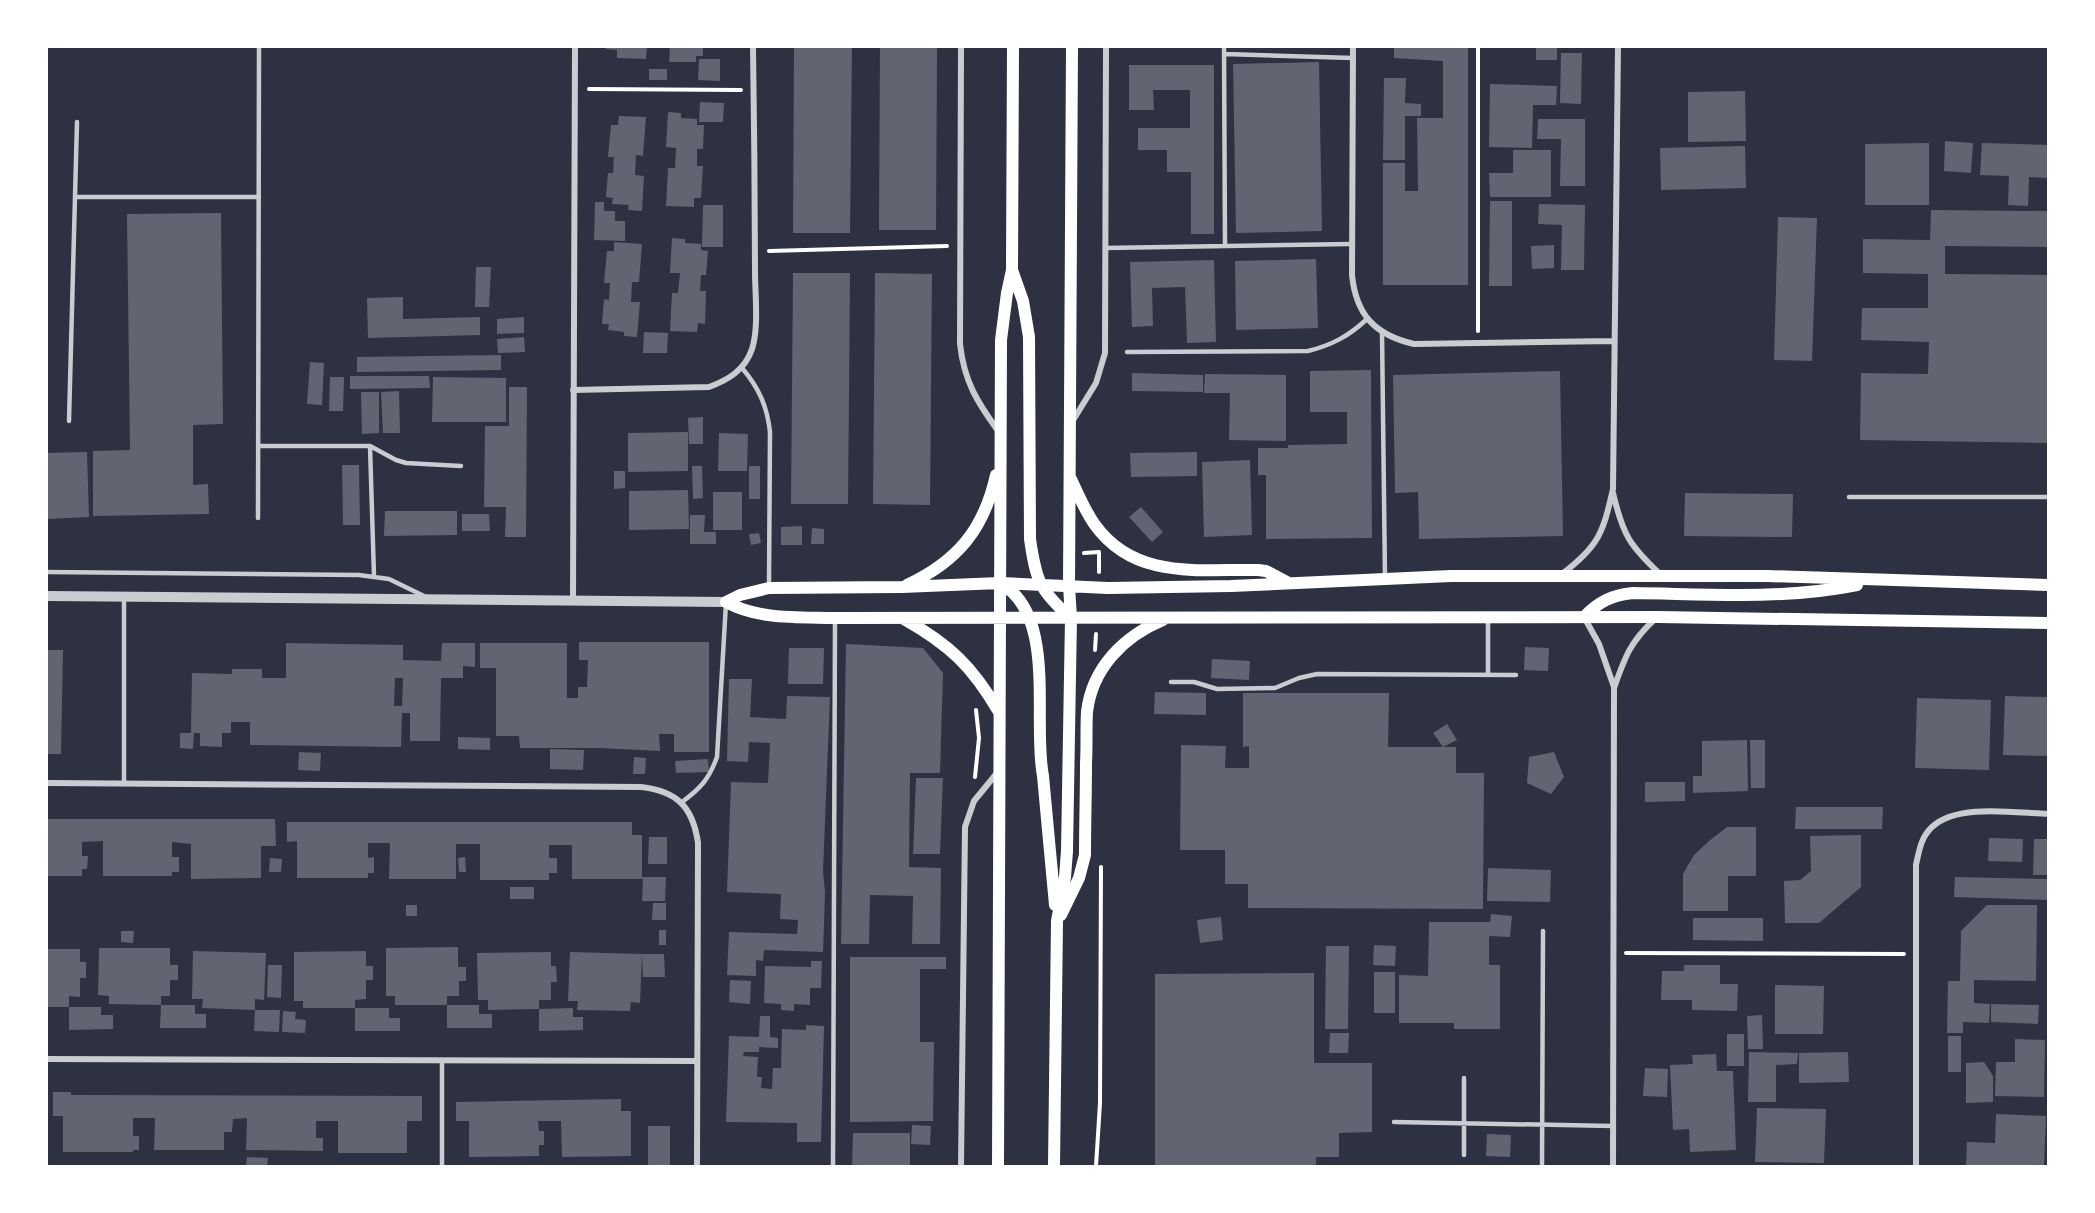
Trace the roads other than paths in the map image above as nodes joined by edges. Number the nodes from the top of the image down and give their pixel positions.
1 (259, 46) edge
2 (575, 46) edge
3 (753, 46) edge
4 (961, 46) edge
5 (1013, 46) edge
6 (1072, 46) edge
7 (1106, 46) edge
8 (1224, 46) edge
9 (1353, 46) edge
10 (1618, 46) edge
11 (1224, 54) junction
12 (1353, 58) junction
13 (77, 122) dead end
14 (75, 197) junction
15 (259, 197) junction
16 (1351, 244) junction
17 (1225, 246) junction
18 (1105, 248) junction
19 (1012, 270) junction
20 (1367, 319) junction
21 (1382, 332) junction
22 (1613, 341) junction
23 (1127, 352) dead end
24 (742, 368) junction
25 (573, 390) junction
26 (69, 422) dead end
27 (1070, 425) junction
28 (1001, 434) junction
29 (258, 446) junction
30 (370, 446) junction
31 (1001, 453) junction
32 (461, 466) dead end
33 (1070, 475) junction
34 (1613, 489) junction
35 (1849, 496) dead end
36 (2049, 497) edge
37 (258, 518) dead end
38 (46, 573) edge
39 (1560, 575) junction
40 (1662, 575) junction
41 (374, 576) junction
42 (1384, 579) junction
43 (1876, 581) junction
44 (1000, 583) junction
45 (1288, 583) junction
46 (1040, 584) junction
47 (2049, 585) edge
48 (1069, 586) junction
49 (902, 587) junction
50 (770, 588) junction
51 (46, 596) edge
52 (124, 597) junction
53 (429, 599) junction
54 (573, 600) junction
55 (726, 602) junction
56 (1488, 616) junction
57 (1658, 616) junction
58 (1029, 617) junction
59 (1169, 617) junction
60 (1584, 617) junction
61 (835, 618) junction
62 (903, 618) junction
63 (1071, 618) junction
64 (999, 619) junction
65 (2049, 623) edge
66 (1488, 675) junction
67 (1516, 675) dead end
68 (1171, 682) dead end
69 (1614, 688) junction
70 (999, 713) junction
71 (999, 770) junction
72 (46, 783) edge
73 (124, 783) junction
74 (682, 802) junction
75 (2049, 814) edge
76 (1057, 921) junction
77 (1543, 931) dead end
78 (46, 1059) edge
79 (442, 1061) junction
80 (697, 1061) junction
81 (1464, 1077) dead end
82 (1394, 1122) dead end
83 (1464, 1124) junction
84 (1542, 1125) junction
85 (1613, 1126) junction
86 (1464, 1155) dead end
87 (442, 1167) edge
88 (697, 1167) edge
89 (833, 1167) edge
90 (961, 1167) edge
91 (998, 1167) edge
92 (1054, 1167) edge
93 (1542, 1167) edge
94 (1613, 1167) edge
95 (1916, 1167) edge

1 - 15 lane
2 - 25 street
3 - 24 street
4 - 28 street
5 - 19 main road
6 - 27 main road
7 - 18 street
8 - 11 lane
9 - 12 street
10 - 22 street
11 - 12 lane
11 - 17 lane
12 - 16 street
13 - 14 lane
14 - 15 lane
14 - 26 lane
15 - 29 lane
16 - 17 lane
16 - 20 street
17 - 18 lane
18 - 27 street
19 - 28 main road
19 - 46 main road
20 - 21 street
20 - 23 lane
21 - 22 street
21 - 42 lane
22 - 34 street
24 - 25 street
24 - 50 lane
25 - 54 street
27 - 33 main road
28 - 31 main road
29 - 30 lane
29 - 37 lane
30 - 32 lane
30 - 41 lane
31 - 44 main road
31 - 49 main road
33 - 45 main road
33 - 48 main road
34 - 39 street
34 - 40 street
35 - 36 lane
38 - 41 lane
39 - 40 main road
39 - 42 main road
40 - 43 main road
41 - 53 lane
42 - 45 main road
43 - 47 main road
43 - 60 main road
44 - 46 main road
44 - 49 main road
44 - 58 main road
44 - 64 main road
45 - 48 main road
46 - 48 main road
46 - 63 main road
48 - 63 main road
49 - 50 main road
50 - 55 main road
51 - 52 street
52 - 53 street
52 - 73 lane
53 - 54 street
54 - 55 street
55 - 61 main road
55 - 74 lane
56 - 59 main road
56 - 60 main road
56 - 66 lane
57 - 60 main road
57 - 65 main road
57 - 69 street
58 - 63 main road
58 - 64 main road
58 - 76 main road
59 - 63 main road
59 - 76 main road
60 - 69 street
61 - 62 main road
61 - 89 lane
62 - 64 main road
62 - 70 main road
63 - 76 main road
64 - 70 main road
66 - 67 lane
66 - 68 lane
69 - 85 street
70 - 71 main road
71 - 90 street
71 - 91 main road
72 - 73 street
73 - 74 street
74 - 80 street
75 - 95 street
76 - 92 main road
77 - 84 lane
78 - 79 street
79 - 80 street
79 - 87 lane
80 - 88 street
81 - 83 lane
82 - 83 lane
83 - 84 lane
83 - 86 lane
84 - 85 lane
84 - 93 lane
85 - 94 street

